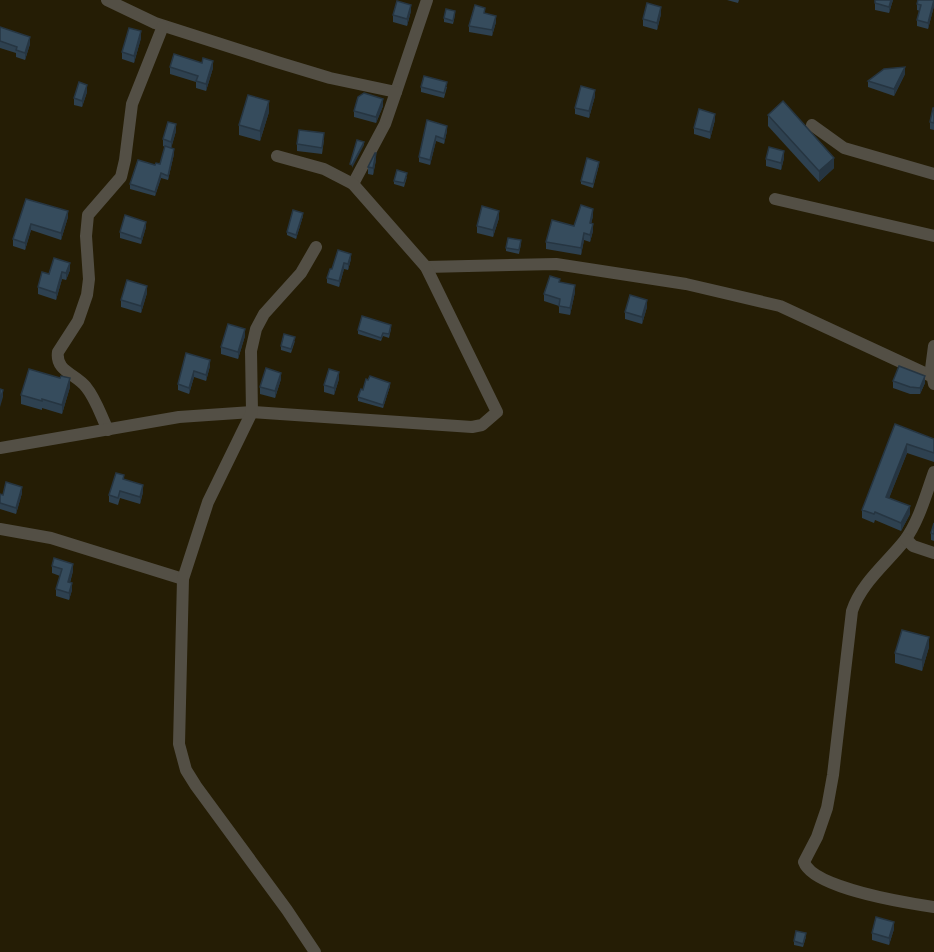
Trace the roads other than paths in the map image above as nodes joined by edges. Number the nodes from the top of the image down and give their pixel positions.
1 (108, 0) edge
2 (427, 0) edge
3 (163, 26) junction
4 (396, 92) junction
5 (812, 125) dead end
6 (277, 156) dead end
7 (934, 174) edge
8 (353, 184) junction
9 (775, 199) dead end
10 (934, 236) edge
11 (316, 247) dead end
12 (426, 267) junction
13 (934, 346) edge
14 (933, 380) edge
15 (252, 412) junction
16 (108, 430) junction
17 (0, 448) edge
18 (934, 472) edge
19 (0, 529) edge
20 (906, 539) junction
21 (934, 553) edge
22 (183, 579) junction
23 (934, 907) edge
24 (315, 952) edge

1 - 3 street
2 - 4 street
3 - 4 street
3 - 16 street
4 - 8 street
5 - 7 street
6 - 8 street
8 - 12 street
9 - 10 street
11 - 15 street
12 - 14 street
12 - 15 street
13 - 14 street
15 - 16 street
15 - 22 street
16 - 17 street
18 - 20 street
19 - 22 street
20 - 21 street
20 - 23 street
22 - 24 street

